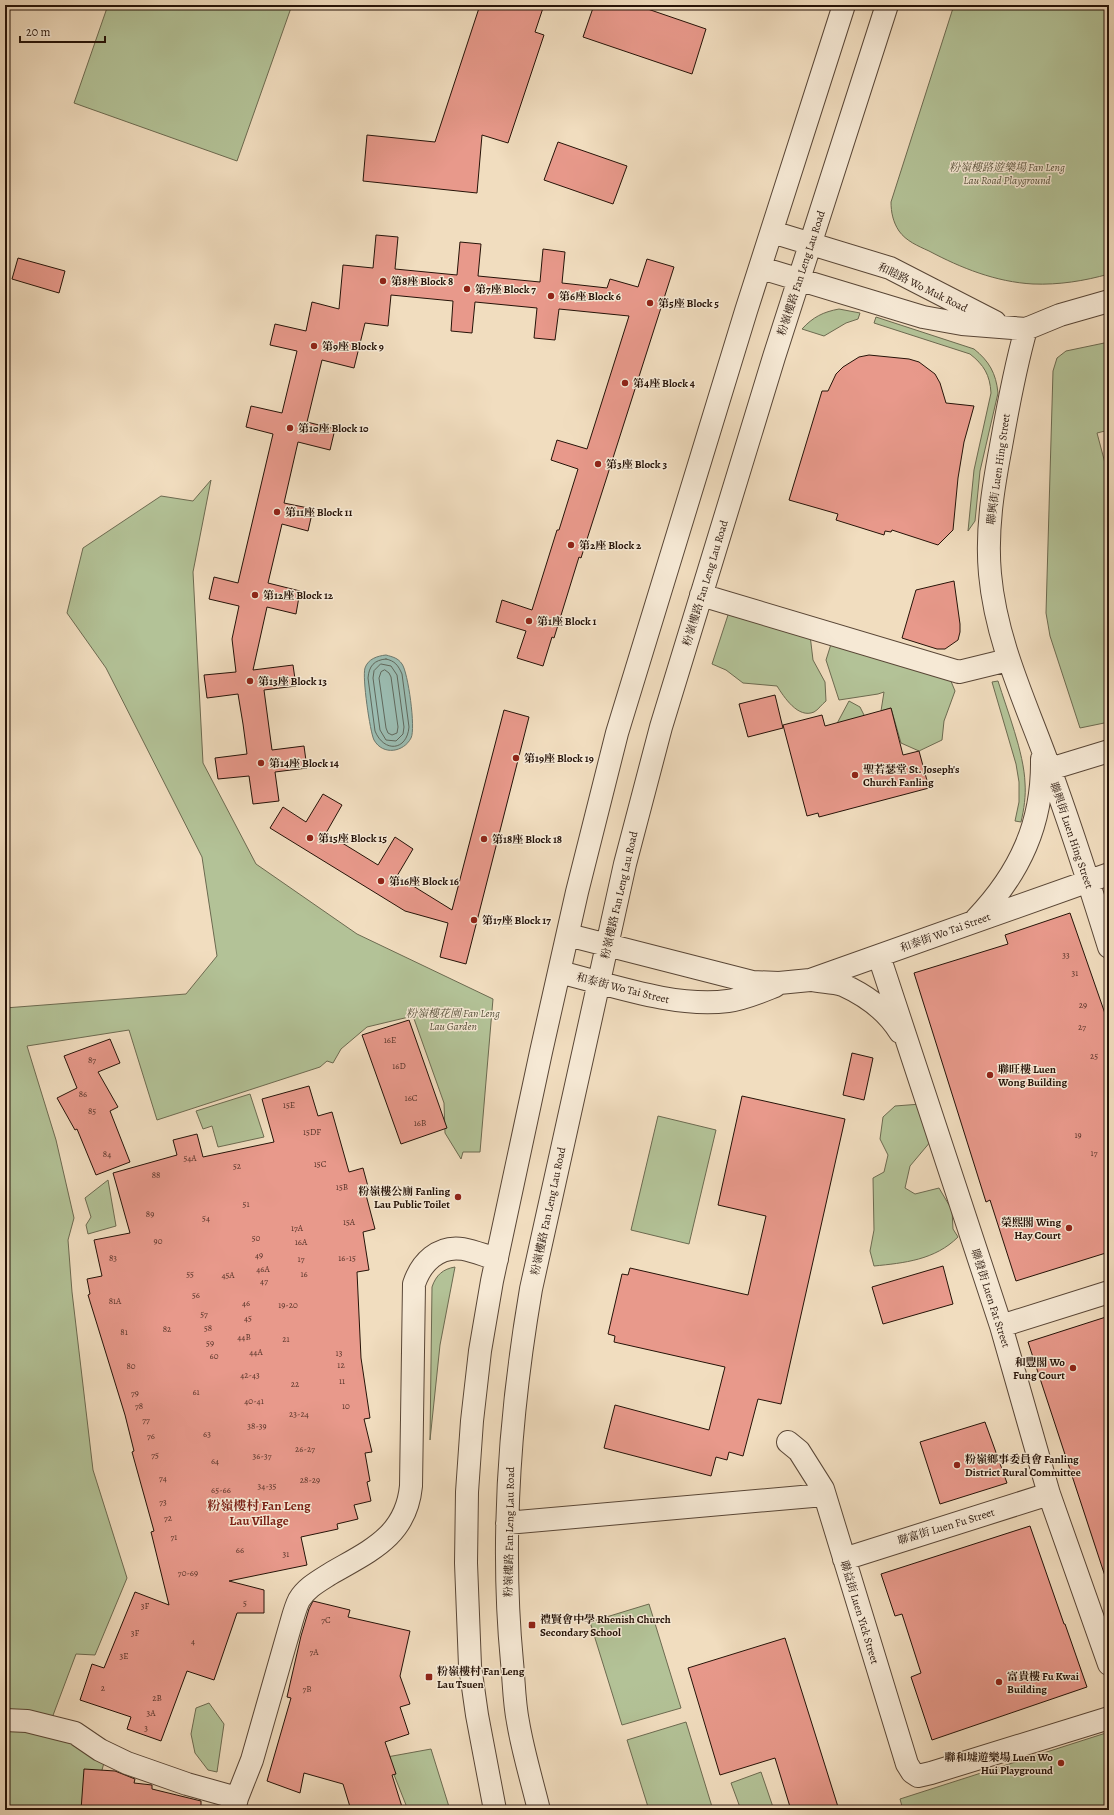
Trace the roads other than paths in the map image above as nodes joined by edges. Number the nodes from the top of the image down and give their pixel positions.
1 (844, 5) edge
2 (887, 5) edge
3 (772, 232) junction
4 (811, 244) junction
5 (761, 268) junction
6 (799, 280) junction
7 (1109, 301) edge
8 (1003, 326) junction
9 (1026, 329) junction
10 (701, 595) junction
11 (1008, 660) junction
12 (1041, 746) junction
13 (1109, 751) edge
14 (1050, 769) junction
15 (1109, 874) edge
16 (1089, 881) junction
17 (974, 921) junction
18 (568, 935) junction
19 (607, 945) junction
20 (1109, 947) edge
21 (879, 956) junction
22 (559, 972) junction
23 (810, 980) junction
24 (599, 982) junction
25 (779, 983) junction
26 (909, 1046) junction
27 (497, 1259) junction
28 (1109, 1292) edge
29 (1001, 1326) junction
30 (788, 1442) dead end
31 (1049, 1494) junction
32 (824, 1495) junction
33 (507, 1523) junction
34 (844, 1559) junction
35 (1109, 1664) edge
36 (1109, 1718) edge
37 (5, 1720) edge
38 (235, 1804) edge
39 (495, 1810) edge
40 (540, 1810) edge

1 - 3 street
2 - 4 street, 粉嶺樓路 Fan Leng Lau Road
3 - 4 street, 和睦路 Wo Muk Road
3 - 5 street
4 - 6 street, 粉嶺樓路 Fan Leng Lau Road
4 - 8 street, 和睦路 Wo Muk Road
5 - 6 street, 和睦路 Wo Muk Road
5 - 18 street
6 - 8 street, 和睦路 Wo Muk Road
6 - 10 street, 粉嶺樓路 Fan Leng Lau Road
7 - 9 street, 和睦路 Wo Muk Road
8 - 9 street, 和睦路 Wo Muk Road
9 - 11 street, 聯興街 Luen Hing Street
10 - 11 street
10 - 19 street, 粉嶺樓路 Fan Leng Lau Road
11 - 12 street, 聯興街 Luen Hing Street
12 - 14 street, 聯興街 Luen Hing Street
12 - 17 street, 聯興街 Luen Hing Street
13 - 14 street
14 - 16 street, 聯興街 Luen Hing Street
15 - 16 street, 和泰街 Wo Tai Street
16 - 17 street, 和泰街 Wo Tai Street
16 - 20 street, 聯興街 Luen Hing Street
17 - 21 street, 和泰街 Wo Tai Street
18 - 19 street, 和泰街 Wo Tai Street
18 - 22 street
19 - 24 street, 粉嶺樓路 Fan Leng Lau Road
19 - 25 street, 和泰街 Wo Tai Street
21 - 23 street, 和泰街 Wo Tai Street
21 - 26 street, 聯發街 Luen Fat Street
22 - 24 street, 和泰街 Wo Tai Street
22 - 27 street
23 - 25 street, 和泰街 Wo Tai Street
23 - 26 street, 聯發街 Luen Fat Street
24 - 25 street, 和泰街 Wo Tai Street
24 - 33 street, 粉嶺樓路 Fan Leng Lau Road
26 - 29 street, 聯發街 Luen Fat Street
27 - 38 street
27 - 39 street
28 - 29 street
29 - 31 street, 聯發街 Luen Fat Street
30 - 32 street, 聯益街 Luen Yick Street
31 - 34 street, 聯富街 Luen Fu Street
31 - 35 street, 聯發街 Luen Fat Street
32 - 33 street
32 - 34 street, 聯益街 Luen Yick Street
33 - 40 street, 粉嶺樓路 Fan Leng Lau Road
34 - 36 street, 聯益街 Luen Yick Street
37 - 38 street

